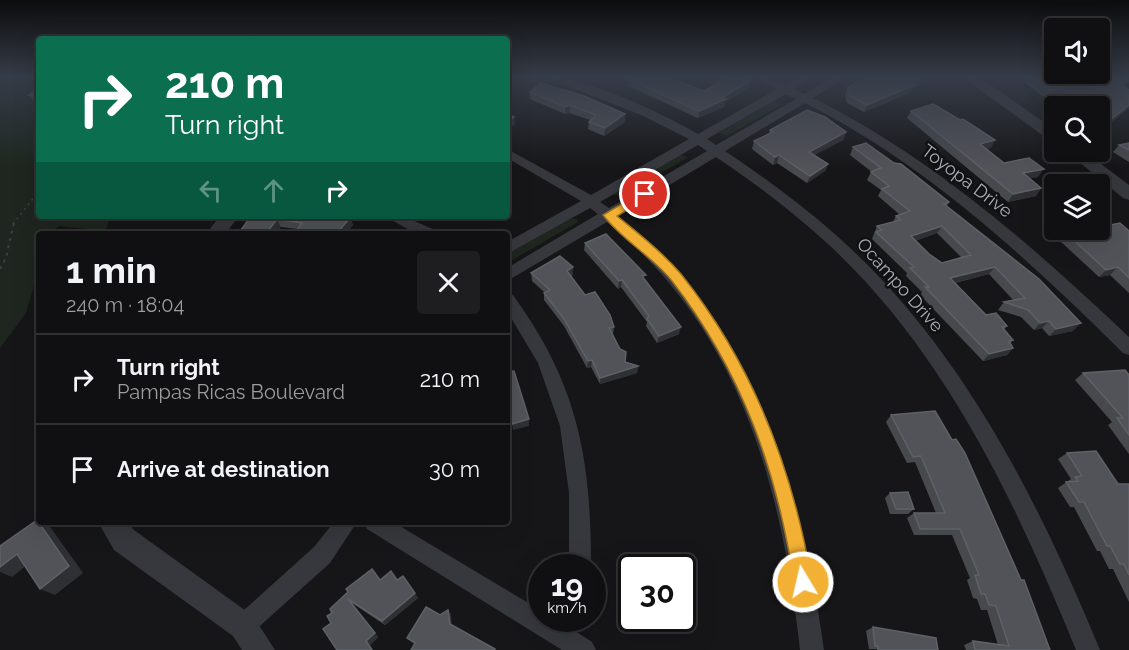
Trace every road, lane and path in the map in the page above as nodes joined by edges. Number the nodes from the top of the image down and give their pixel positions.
1 (635, 107) edge
2 (756, 107) edge
3 (792, 107) edge
4 (822, 107) edge
5 (1013, 107) edge
6 (1044, 129) edge
7 (699, 140) junction
8 (716, 152) junction
9 (510, 154) edge
10 (1088, 162) edge
11 (1129, 194) edge
12 (36, 195) edge
13 (592, 202) junction
14 (609, 215) junction
15 (228, 219) edge
16 (398, 219) edge
17 (218, 231) edge
18 (424, 231) edge
19 (510, 247) edge
20 (0, 269) edge
21 (510, 273) edge
22 (510, 303) edge
23 (1129, 348) edge
24 (113, 525) edge
25 (345, 525) edge
26 (379, 525) edge
27 (580, 554) edge
28 (528, 607) edge
29 (243, 626) junction
30 (569, 632) edge
31 (260, 650) edge
32 (584, 650) edge
33 (813, 650) edge
34 (1088, 650) edge

1 - 7 street, Ocampo Drive
2 - 7 street
3 - 8 street
4 - 23 street, Toyopa Drive
5 - 6 street
7 - 8 street, Ocampo Drive
7 - 13 street
8 - 14 street
8 - 34 street, Ocampo Drive
9 - 13 street
10 - 11 street
12 - 20 path
13 - 14 street
13 - 19 street
14 - 21 street
14 - 33 street
15 - 17 street
16 - 18 street
22 - 27 street
24 - 29 street
25 - 29 street
26 - 28 street
29 - 31 street
30 - 32 street

